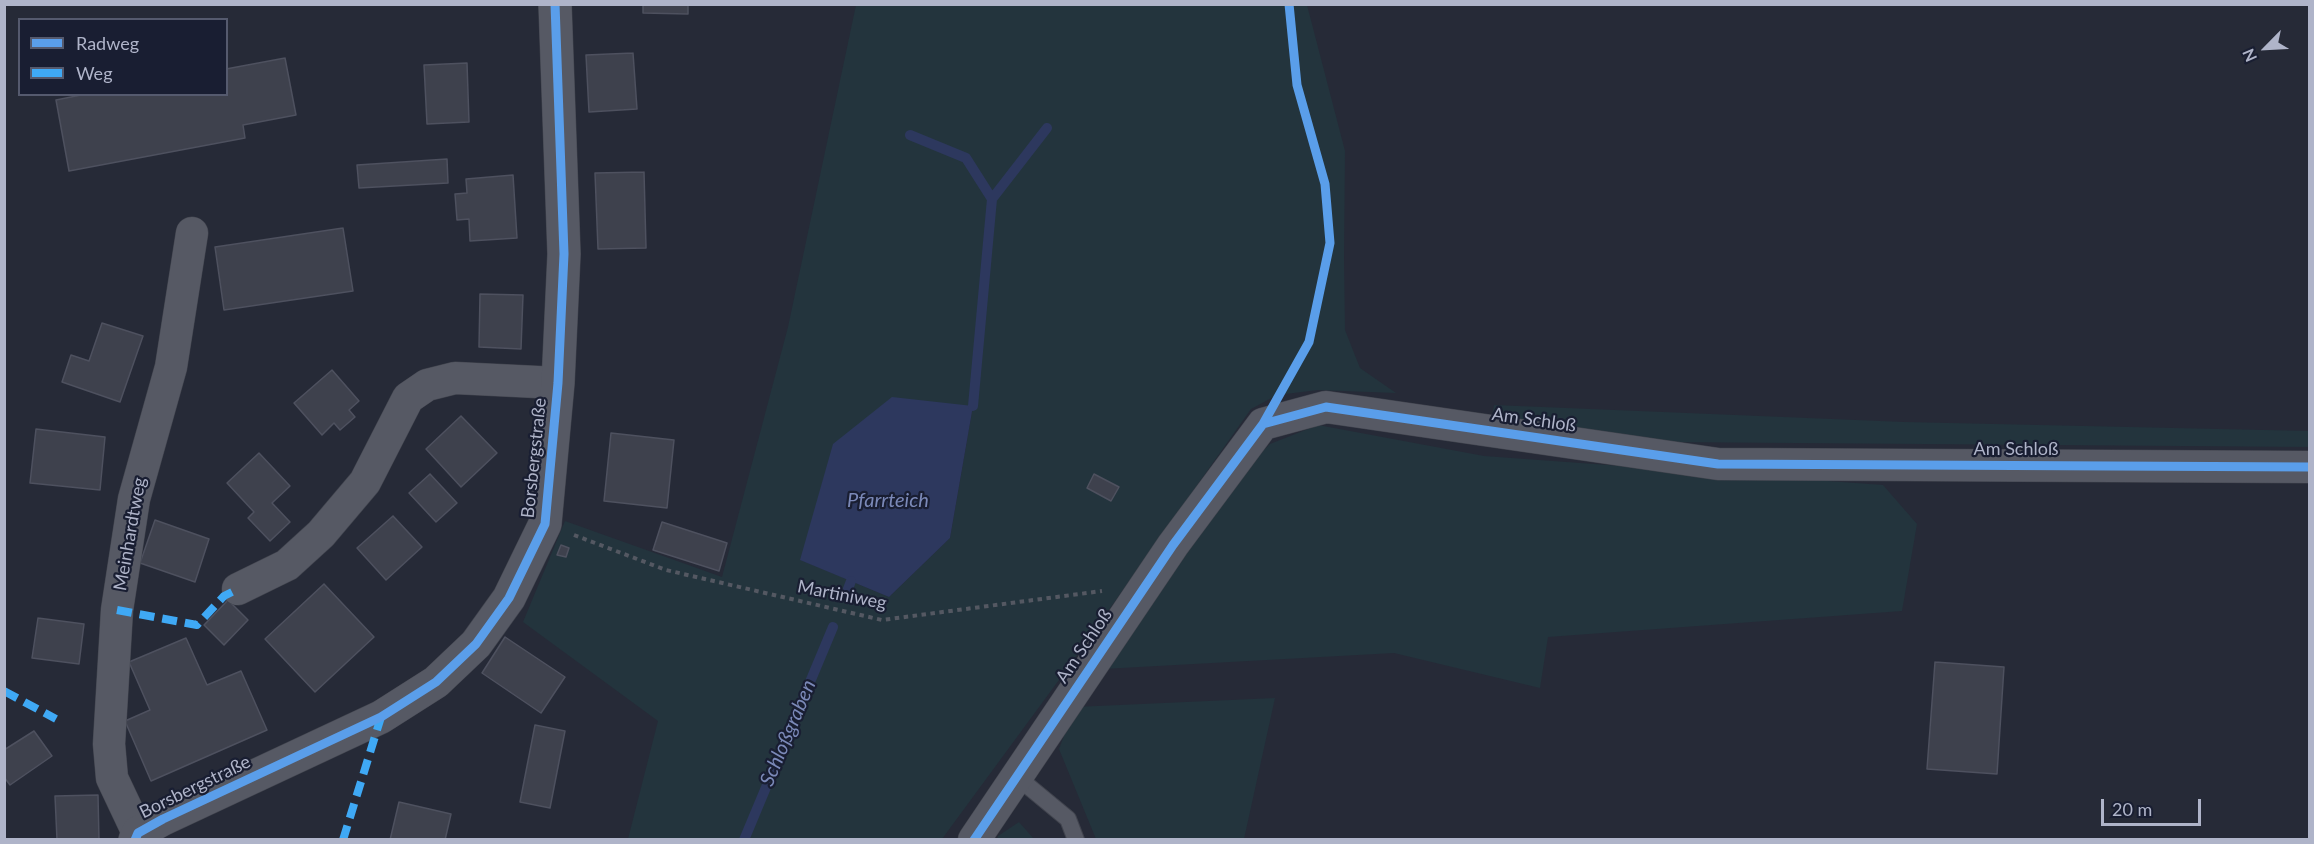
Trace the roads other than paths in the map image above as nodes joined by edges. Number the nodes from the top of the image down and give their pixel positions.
1 (555, 4) edge
2 (192, 233) dead end
3 (558, 383) junction
4 (2310, 467) edge
5 (238, 590) dead end
6 (1016, 776) junction
7 (137, 836) edge
8 (974, 840) edge
9 (1076, 840) edge

1 - 3 street, Borsbergstraße
2 - 7 street, Meinhardtweg
3 - 5 street
3 - 7 street, Borsbergstraße
4 - 6 street, Am Schloß
6 - 8 street, Am Schloß
6 - 9 lane

